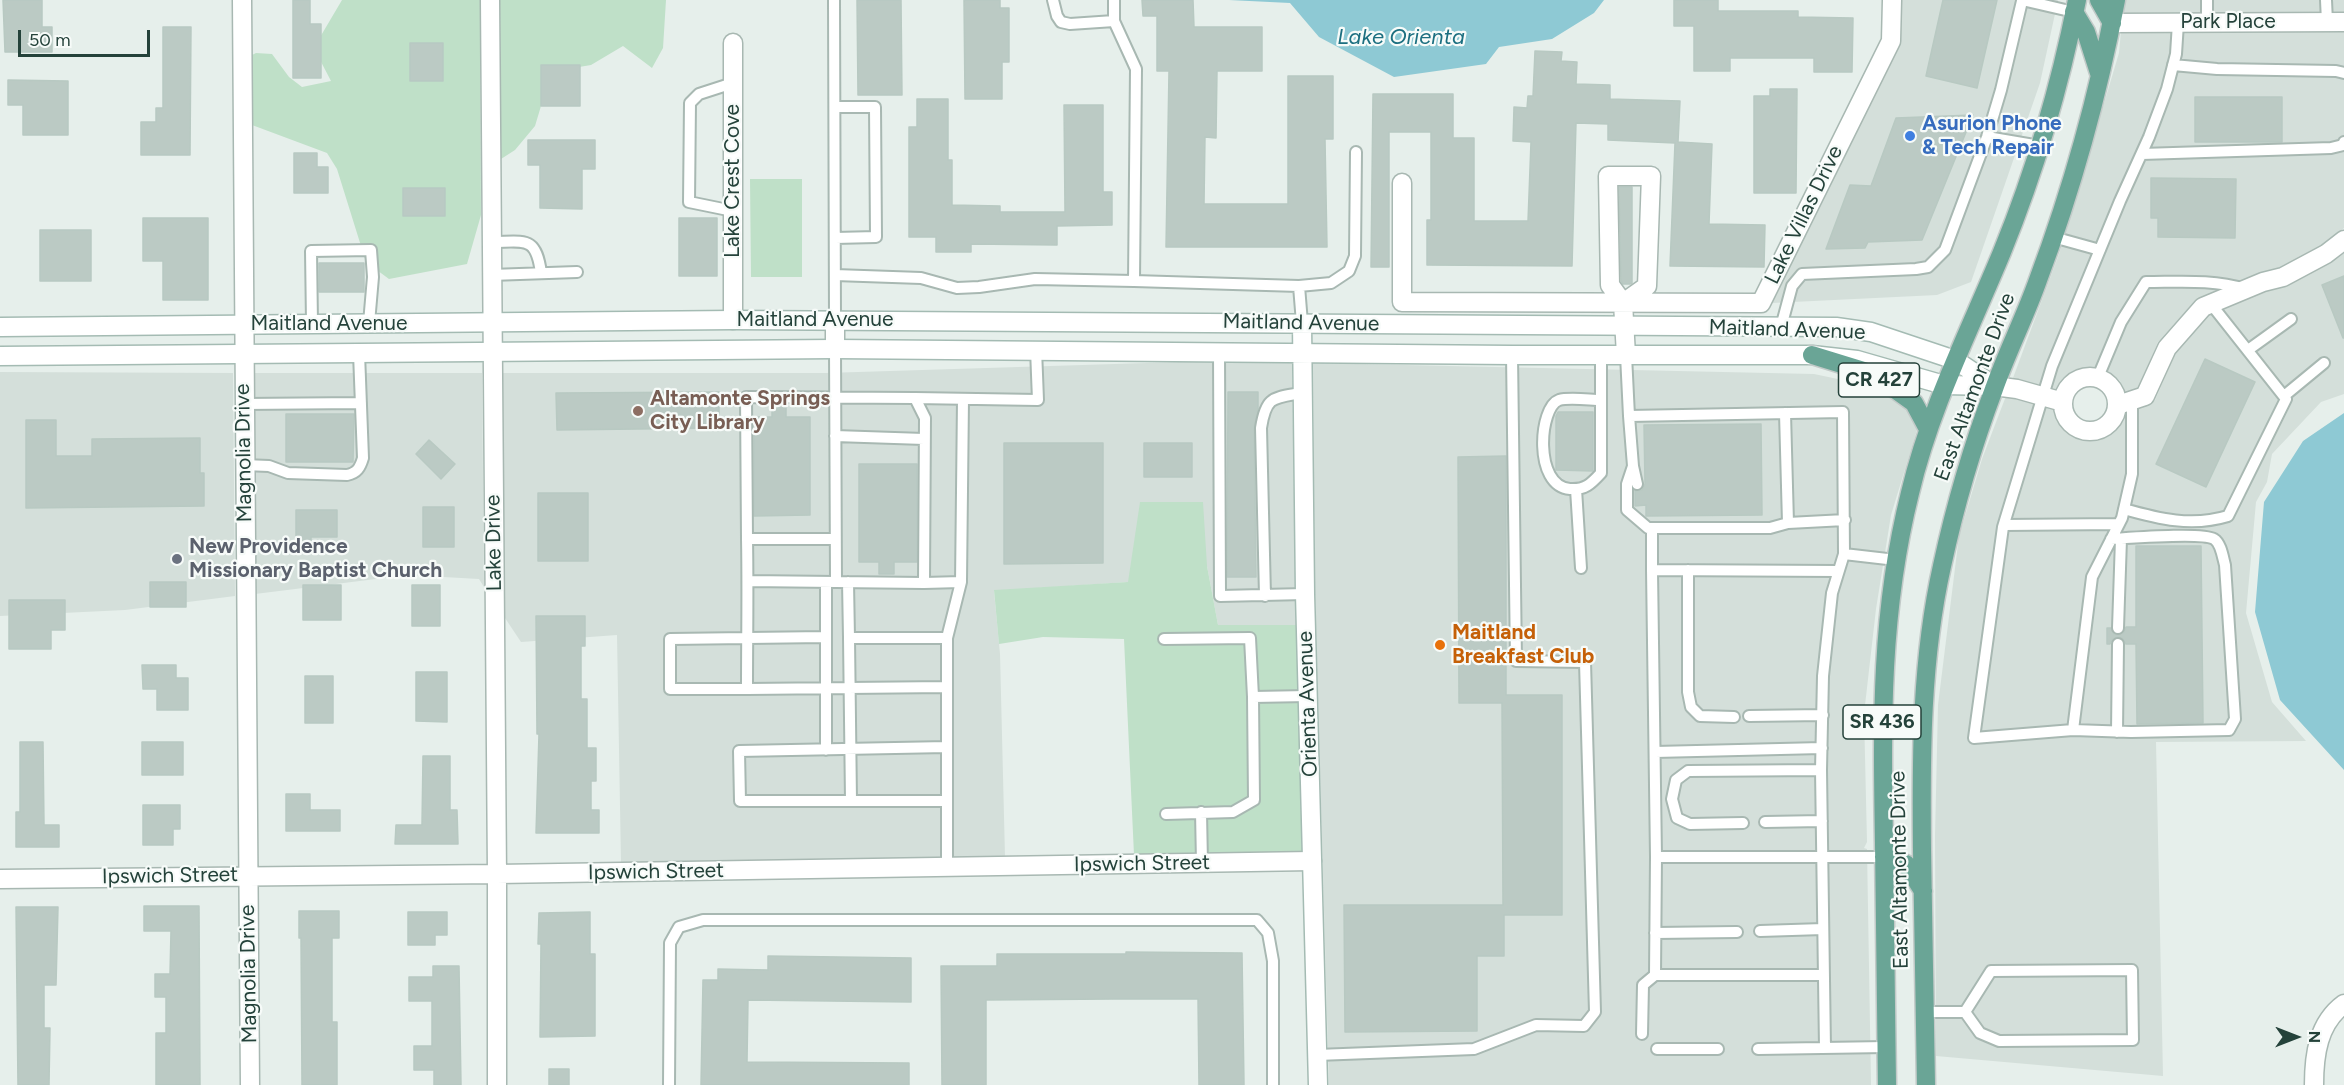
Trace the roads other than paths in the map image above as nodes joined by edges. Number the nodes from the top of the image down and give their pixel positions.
1 (242, 0) edge
2 (490, 0) edge
3 (834, 0) edge
4 (1053, 0) edge
5 (1114, 0) edge
6 (1892, 0) edge
7 (2099, 0) edge
8 (2116, 0) edge
9 (2207, 0) edge
10 (2326, 0) edge
11 (2022, 1) edge
12 (2075, 6) edge
13 (1114, 21) junction
14 (2207, 22) junction
15 (2335, 22) edge
16 (2112, 23) junction
17 (2178, 23) junction
18 (733, 43) dead end
19 (2173, 65) junction
20 (2344, 73) edge
21 (2100, 77) junction
22 (733, 83) junction
23 (835, 107) junction
24 (1987, 137) junction
25 (2344, 142) edge
26 (2040, 146) junction
27 (1356, 152) dead end
28 (2142, 154) junction
29 (1402, 183) dead end
30 (733, 211) junction
31 (2053, 237) junction
32 (835, 238) junction
33 (2344, 240) edge
34 (491, 242) junction
35 (2100, 250) junction
36 (577, 272) dead end
37 (540, 273) junction
38 (491, 275) junction
39 (835, 275) junction
40 (1134, 281) junction
41 (1299, 285) junction
42 (2246, 290) junction
43 (1623, 303) junction
44 (2211, 304) junction
45 (2291, 319) dead end
46 (733, 320) junction
47 (835, 320) junction
48 (492, 322) junction
49 (312, 323) junction
50 (369, 323) junction
51 (1302, 323) junction
52 (243, 324) junction
53 (0, 327) edge
54 (1625, 327) junction
55 (1781, 327) junction
56 (835, 348) junction
57 (1036, 349) junction
58 (2248, 350) junction
59 (492, 352) junction
60 (1219, 352) junction
61 (359, 353) junction
62 (1302, 353) junction
63 (243, 354) junction
64 (1512, 355) junction
65 (1601, 355) junction
66 (1626, 355) junction
67 (1812, 355) junction
68 (0, 356) edge
69 (1955, 360) junction
70 (2324, 363) dead end
71 (2098, 377) junction
72 (1944, 385) junction
73 (1994, 386) junction
74 (1301, 393) junction
75 (2041, 396) junction
76 (2284, 396) junction
77 (835, 397) junction
78 (915, 398) junction
79 (963, 399) junction
80 (1601, 400) junction
81 (2063, 402) junction
82 (361, 403) junction
83 (2125, 403) junction
84 (243, 404) junction
85 (1785, 413) junction
86 (1629, 416) junction
87 (1928, 429) junction
88 (835, 436) junction
89 (924, 439) junction
90 (244, 465) junction
91 (1633, 466) junction
92 (1637, 484) dead end
93 (1576, 489) junction
94 (1637, 506) dead end
95 (2124, 509) junction
96 (1845, 520) junction
97 (1639, 522) junction
98 (1788, 522) junction
99 (2119, 524) junction
100 (2004, 525) junction
101 (1652, 528) junction
102 (747, 539) junction
103 (835, 539) junction
104 (2116, 539) junction
105 (1844, 554) junction
106 (1896, 560) junction
107 (1581, 568) dead end
108 (1652, 570) junction
109 (1688, 570) junction
110 (1838, 571) junction
111 (748, 581) junction
112 (848, 582) junction
113 (962, 582) junction
114 (831, 583) junction
115 (924, 583) junction
116 (1305, 594) junction
117 (1265, 596) junction
118 (2118, 628) dead end
119 (825, 637) junction
120 (747, 638) junction
121 (849, 638) junction
122 (947, 638) junction
123 (1164, 639) dead end
124 (2118, 644) dead end
125 (947, 687) junction
126 (747, 688) junction
127 (825, 688) junction
128 (849, 688) junction
129 (1308, 696) junction
130 (1253, 697) junction
131 (1823, 715) junction
132 (1749, 716) dead end
133 (1734, 717) dead end
134 (2073, 730) junction
135 (2117, 732) junction
136 (947, 747) junction
137 (1822, 748) junction
138 (826, 750) junction
139 (850, 750) junction
140 (1654, 752) junction
141 (1821, 770) junction
142 (851, 801) junction
143 (947, 801) junction
144 (1201, 812) junction
145 (1166, 814) dead end
146 (1822, 821) junction
147 (1765, 822) dead end
148 (1743, 823) dead end
149 (1656, 857) junction
150 (1823, 857) junction
151 (1884, 857) junction
152 (1312, 861) junction
153 (1202, 863) junction
154 (947, 867) junction
155 (498, 874) junction
156 (248, 875) junction
157 (0, 879) edge
158 (1923, 891) junction
159 (1823, 929) junction
160 (1737, 932) dead end
161 (1760, 932) dead end
162 (1655, 933) junction
163 (1655, 975) junction
164 (1823, 975) junction
165 (2340, 1007) edge
166 (1925, 1012) junction
167 (1965, 1012) junction
168 (1642, 1034) dead end
169 (1886, 1047) junction
170 (1825, 1048) junction
171 (1657, 1049) dead end
172 (1718, 1049) dead end
173 (1758, 1049) dead end
174 (1317, 1055) junction
175 (250, 1085) edge
176 (497, 1085) edge
177 (669, 1085) edge
178 (1272, 1085) edge
179 (1318, 1085) edge
180 (1887, 1085) edge
181 (1926, 1085) edge
182 (2314, 1085) edge

1 - 52 street, Magnolia Drive
2 - 34 street, Lake Drive
3 - 23 lane
4 - 13 lane
5 - 13 lane
6 - 43 street, Lake Villas Drive
7 - 16 main road
8 - 16 main road, East Altamonte Drive / SR 436
9 - 14 lane
10 - 15 lane
11 - 12 lane
11 - 24 lane
12 - 21 main road
12 - 26 main road, SR 436
13 - 40 lane
14 - 15 street, Park Place
14 - 17 street, Park Place
16 - 17 street, Park Place
16 - 21 main road, East Altamonte Drive / SR 436
17 - 19 lane
18 - 22 street, Lake Crest Cove
19 - 20 lane
19 - 28 lane
21 - 31 main road, East Altamonte Drive / SR 436
22 - 30 street, Lake Crest Cove
22 - 30 lane
23 - 32 lane
23 - 32 lane
24 - 26 lane
24 - 55 lane
25 - 28 lane
26 - 69 main road, SR 436
27 - 41 lane
28 - 35 lane
29 - 43 street, Lake Villas Drive
30 - 46 street, Lake Crest Cove
31 - 35 lane
31 - 73 main road, East Altamonte Drive / SR 436
32 - 39 lane
33 - 42 street
34 - 37 lane
34 - 38 street, Lake Drive
35 - 75 lane
36 - 37 lane
37 - 38 lane
38 - 48 street, Lake Drive
39 - 40 lane
39 - 47 lane
40 - 41 lane
41 - 51 lane
42 - 44 street
42 - 71 lane
43 - 43 street
43 - 54 street
44 - 58 lane
44 - 83 street
45 - 58 lane
46 - 47 street, Maitland Avenue / CR 427
46 - 48 street, Maitland Avenue / CR 427
47 - 51 street, Maitland Avenue / CR 427
47 - 56 street
48 - 50 street, Maitland Avenue / CR 427
48 - 59 street, Lake Drive
49 - 50 street, Maitland Avenue / CR 427
49 - 50 lane
49 - 52 street, Maitland Avenue / CR 427
51 - 54 street, Maitland Avenue / CR 427
51 - 62 street, Orienta Avenue
52 - 53 street, Maitland Avenue / CR 427
52 - 63 street, Magnolia Drive
54 - 55 street, Maitland Avenue / CR 427
54 - 66 street
55 - 69 street, Maitland Avenue / CR 427
56 - 57 street, Maitland Avenue / CR 427
56 - 59 street, Maitland Avenue / CR 427
56 - 77 lane
57 - 60 street, Maitland Avenue / CR 427
57 - 79 lane
58 - 76 lane
59 - 61 street, Maitland Avenue / CR 427
59 - 155 street, Lake Drive
60 - 62 street, Maitland Avenue / CR 427
60 - 117 lane
61 - 63 street, Maitland Avenue / CR 427
61 - 82 lane
62 - 64 street, Maitland Avenue / CR 427
62 - 74 street, Orienta Avenue
63 - 68 street, Maitland Avenue / CR 427
63 - 84 street, Magnolia Drive
64 - 65 street, Maitland Avenue / CR 427
64 - 174 lane
65 - 66 street, Maitland Avenue / CR 427
65 - 80 lane
66 - 67 street, Maitland Avenue / CR 427
66 - 86 lane
67 - 72 street, Maitland Avenue
67 - 87 main road, CR 427
69 - 72 main road, SR 436
69 - 73 street, Maitland Avenue / CR 427
70 - 76 lane
71 - 81 street
71 - 83 street
72 - 73 street, Maitland Avenue
72 - 87 main road, SR 436
73 - 75 street
73 - 158 main road, East Altamonte Drive / SR 436
74 - 116 street, Orienta Avenue
74 - 117 lane
75 - 81 street
75 - 100 lane
76 - 95 lane
77 - 78 lane
77 - 88 lane
77 - 102 lane
78 - 79 lane
78 - 89 lane
79 - 113 lane
80 - 93 lane
80 - 93 lane
81 - 83 street
82 - 84 lane
82 - 90 lane
83 - 95 lane
84 - 90 street, Magnolia Drive
85 - 86 lane
85 - 96 lane
85 - 98 lane
86 - 91 lane
87 - 106 main road, East Altamonte Drive / SR 436
88 - 89 lane
88 - 103 lane
89 - 115 lane
90 - 156 street, Magnolia Drive
91 - 92 lane
91 - 97 lane
93 - 107 lane
94 - 97 lane
95 - 99 lane
96 - 98 lane
96 - 105 lane
97 - 101 lane
98 - 101 lane
99 - 100 lane
99 - 104 lane
100 - 134 lane
101 - 108 lane
102 - 103 lane
102 - 111 lane
103 - 114 lane
104 - 118 lane
104 - 134 lane
104 - 135 lane
105 - 106 lane
105 - 110 lane
106 - 151 main road, East Altamonte Drive / SR 436
108 - 109 lane
108 - 140 lane
109 - 110 lane
109 - 133 lane
110 - 131 lane
111 - 114 lane
111 - 120 lane
112 - 114 lane
112 - 115 lane
112 - 121 lane
113 - 115 lane
113 - 122 lane
114 - 119 lane
116 - 117 lane
116 - 129 street, Orienta Avenue
119 - 120 lane
119 - 127 lane
120 - 126 lane
120 - 126 lane
121 - 122 lane
121 - 128 lane
122 - 125 lane
123 - 130 lane
124 - 135 lane
125 - 128 lane
125 - 136 lane
126 - 127 lane
127 - 128 lane
127 - 138 lane
128 - 139 lane
129 - 130 lane
129 - 152 street, Orienta Avenue
130 - 144 lane
131 - 132 lane
131 - 137 lane
134 - 135 lane
136 - 139 lane
136 - 143 lane
137 - 140 lane
137 - 141 lane
138 - 139 lane
138 - 142 lane
139 - 142 lane
140 - 149 lane
141 - 146 lane
141 - 148 lane
142 - 143 lane
143 - 154 lane
144 - 145 lane
144 - 153 lane
146 - 147 lane
146 - 150 lane
149 - 150 lane
149 - 162 lane
150 - 151 lane
150 - 159 lane
151 - 158 main road
151 - 169 main road, East Altamonte Drive / SR 436
152 - 153 street, Ipswich Street
152 - 174 street, Orienta Avenue
153 - 154 street, Ipswich Street
154 - 155 street, Ipswich Street
155 - 156 street, Ipswich Street
155 - 176 street, Lake Drive
156 - 157 street, Ipswich Street
156 - 175 street, Magnolia Drive
158 - 166 main road, East Altamonte Drive / SR 436
159 - 161 lane
159 - 164 lane
160 - 162 lane
162 - 163 lane
163 - 164 lane
163 - 168 lane
164 - 170 lane
165 - 182 street
166 - 167 lane
166 - 181 main road, East Altamonte Drive / SR 436
167 - 167 lane
169 - 170 lane
169 - 180 main road, East Altamonte Drive / SR 436
170 - 173 lane
171 - 172 lane
174 - 179 street, Orienta Avenue
177 - 178 lane

